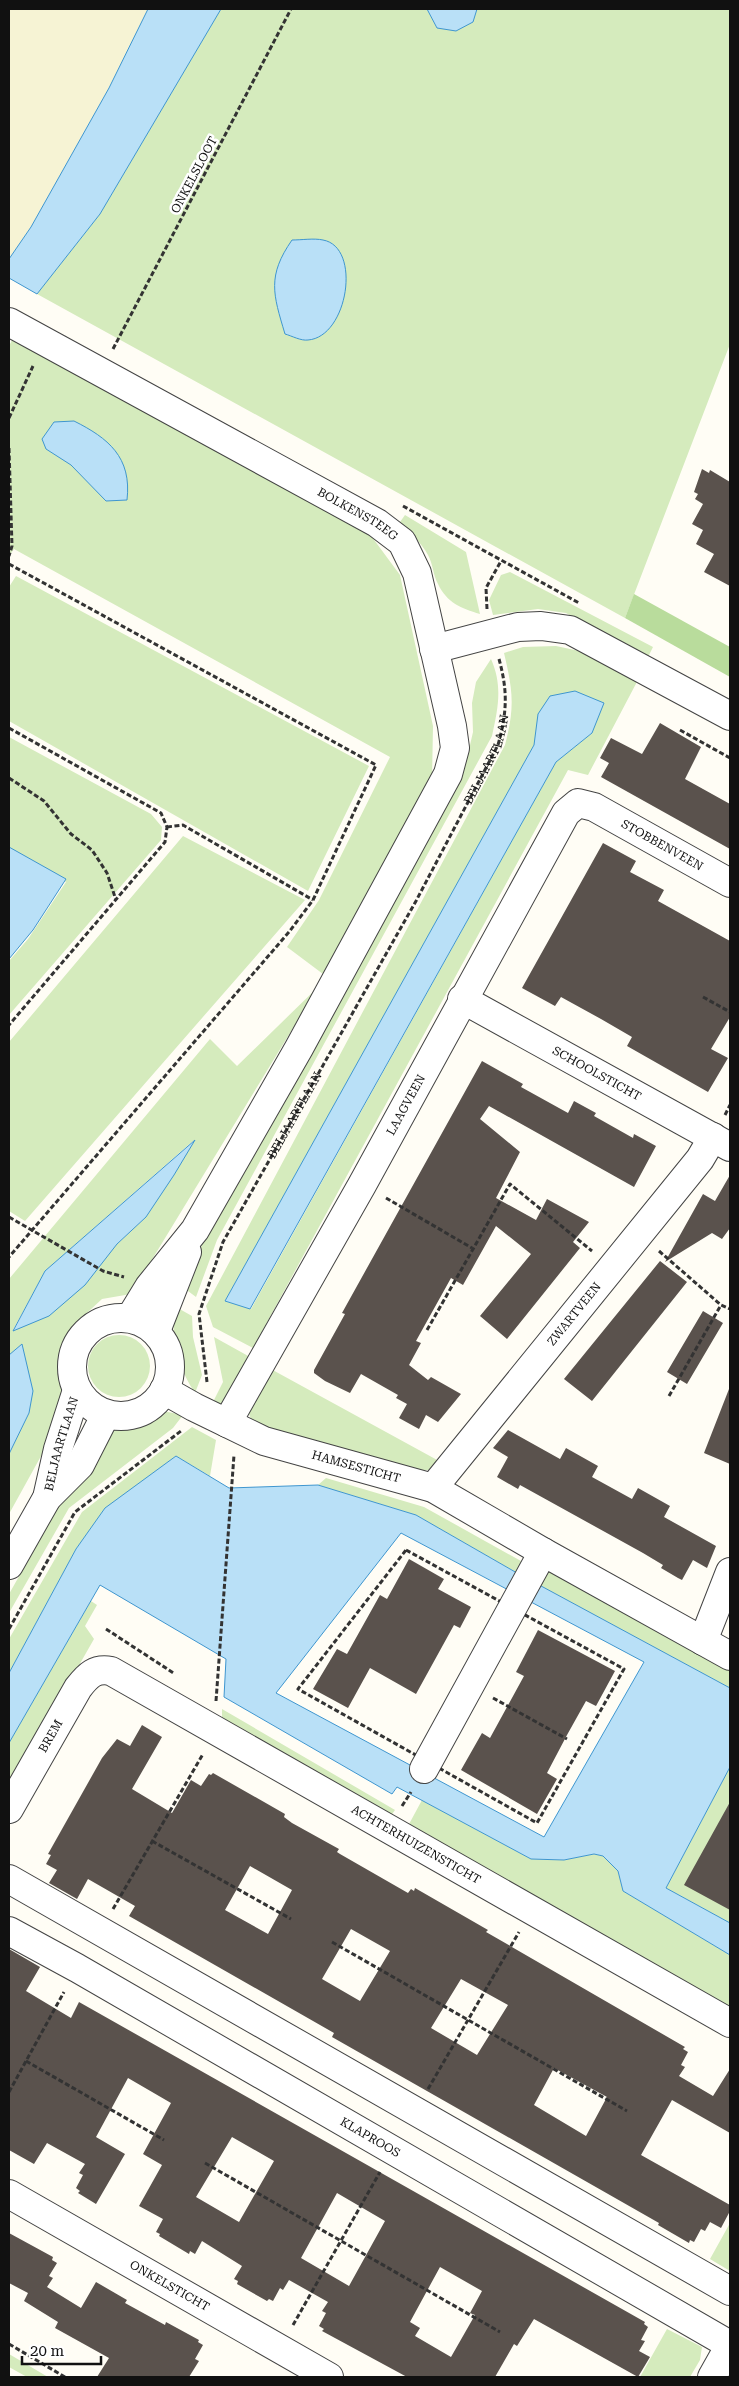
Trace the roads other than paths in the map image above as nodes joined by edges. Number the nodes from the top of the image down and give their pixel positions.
1 (9, 322) edge
2 (434, 649) junction
3 (730, 716) edge
4 (594, 807) joint
5 (730, 883) edge
6 (462, 999) junction
7 (722, 1142) edge
8 (195, 1230) junction
9 (130, 1318) junction
10 (156, 1331) junction
11 (77, 1390) junction
12 (164, 1390) junction
13 (106, 1414) junction
14 (227, 1423) junction
15 (433, 1488) junction
16 (47, 1498) junction
17 (538, 1560) junction
18 (9, 1565) edge
19 (730, 1572) edge
20 (703, 1640) junction
21 (730, 1656) edge
22 (100, 1669) joint
23 (424, 1769) dead end
24 (9, 1809) edge
25 (9, 1879) edge
26 (9, 1931) edge
27 (730, 2023) edge
28 (9, 2194) edge
29 (730, 2291) edge
30 (730, 2345) edge
31 (330, 2377) edge
32 (712, 2377) edge

1 - 2 street, BOLKENSTEEG
2 - 3 street
2 - 8 street
4 - 5 street, STOBBENVEEN
4 - 6 street, LAAGVEEN
6 - 7 street, SCHOOLSTICHT
6 - 14 street, LAAGVEEN
7 - 15 street, ZWARTVEEN
8 - 9 street
8 - 10 street
9 - 10 street
9 - 11 street
10 - 12 street
11 - 13 street
11 - 16 street, BELJAARTLAAN
12 - 13 street
12 - 14 street, HAMSESTICHT
13 - 16 street, BELJAARTLAAN
14 - 15 street, HAMSESTICHT
15 - 17 street, HAMSESTICHT
16 - 18 street, BELJAARTLAAN
17 - 20 street, HAMSESTICHT
17 - 23 street
19 - 20 street
20 - 21 street, HAMSESTICHT
22 - 24 street, BREM
22 - 27 street, ACHTERHUIZENSTICHT
25 - 29 street
26 - 30 street, KLAPROOS
28 - 31 street, ONKELSTICHT
30 - 32 street

